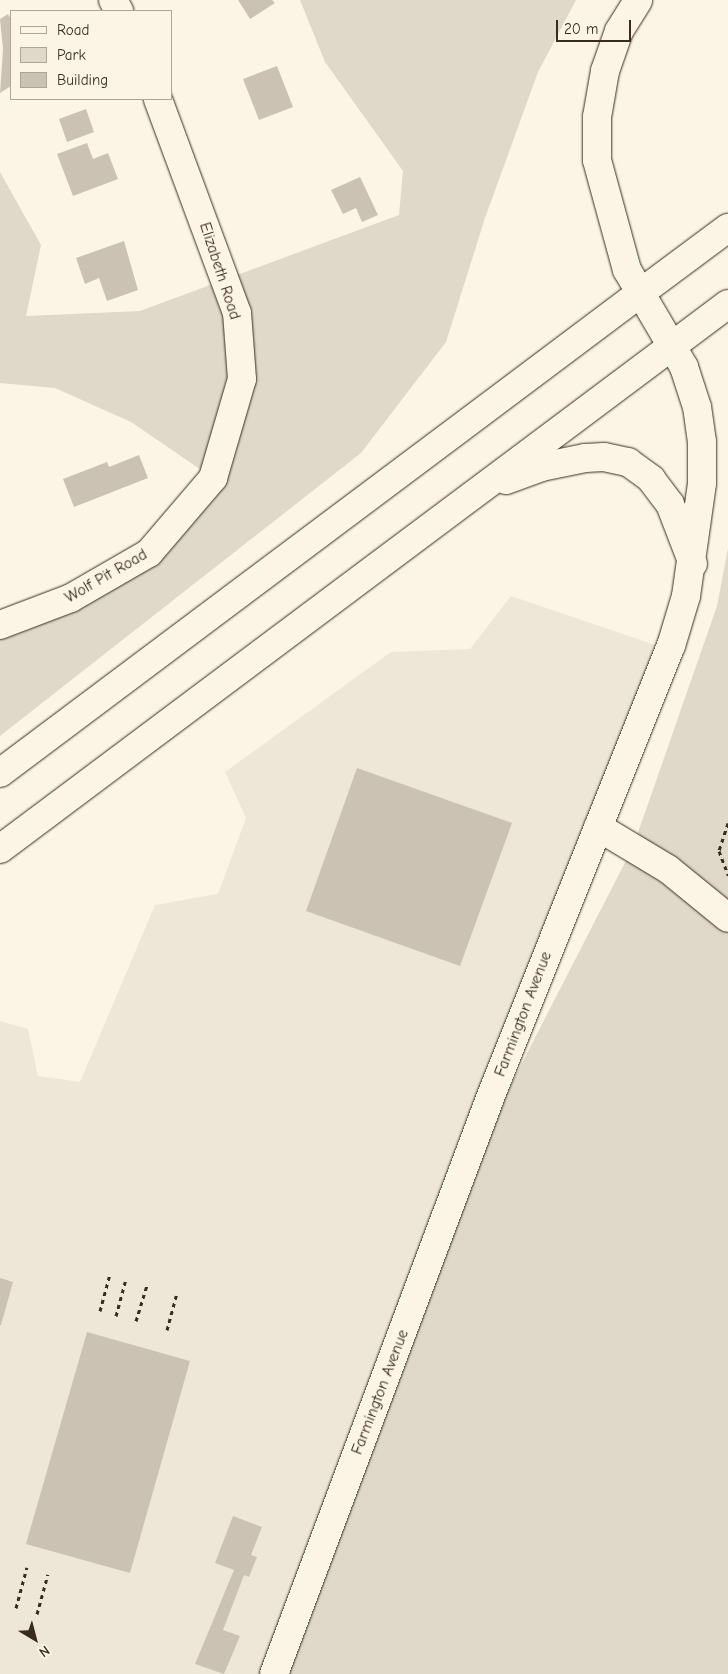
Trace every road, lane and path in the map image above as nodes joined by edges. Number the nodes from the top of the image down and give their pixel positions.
1 (638, 0) edge
2 (158, 100) edge
3 (728, 228) edge
4 (639, 294) junction
5 (728, 304) edge
6 (672, 346) junction
7 (213, 478) joint
8 (470, 496) junction
9 (693, 564) junction
10 (0, 625) edge
11 (0, 773) edge
12 (728, 823) edge
13 (598, 827) junction
14 (0, 849) edge
15 (728, 875) edge
16 (728, 918) edge
17 (110, 1274) dead end
18 (126, 1279) dead end
19 (147, 1285) dead end
20 (177, 1293) dead end
21 (100, 1311) dead end
22 (116, 1316) dead end
23 (136, 1321) dead end
24 (167, 1330) dead end
25 (27, 1567) dead end
26 (48, 1574) dead end
27 (16, 1608) dead end
28 (37, 1614) dead end
29 (274, 1674) edge

1 - 4 main road, Farmington Avenue
2 - 7 main road, Elizabeth Road
3 - 4 main road
4 - 6 main road, Farmington Avenue
4 - 11 main road
5 - 6 main road
6 - 8 main road
6 - 9 main road, Farmington Avenue
7 - 10 main road, Wolf Pit Road
8 - 9 main road
8 - 14 main road
9 - 13 main road, Farmington Avenue
12 - 15 path
13 - 16 main road
13 - 29 main road, Farmington Avenue
17 - 21 path
18 - 22 path
19 - 23 path
20 - 24 path
25 - 27 path
26 - 28 path

